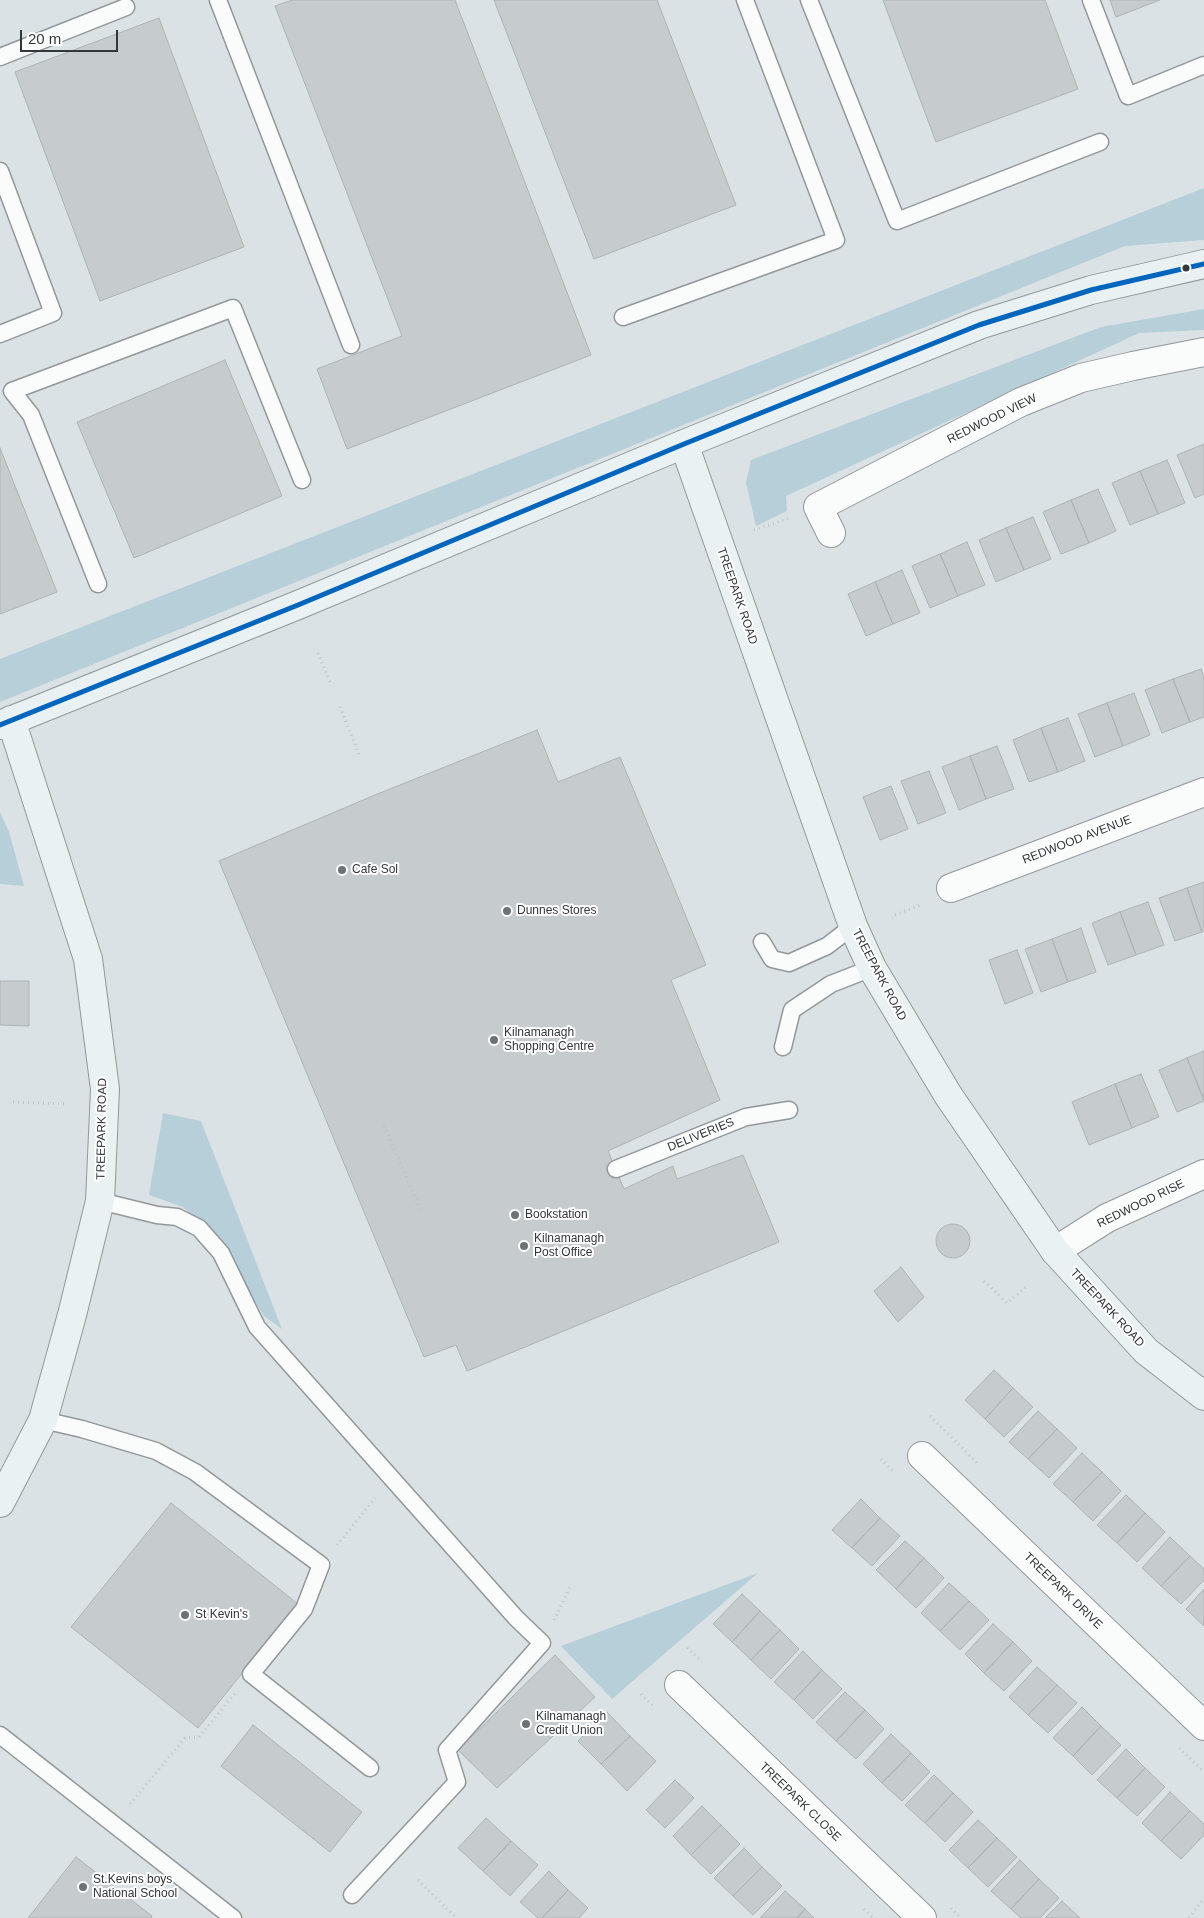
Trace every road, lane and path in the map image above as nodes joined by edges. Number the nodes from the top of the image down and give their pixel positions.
1 (218, 0) edge
2 (746, 0) edge
3 (809, 0) edge
4 (1091, 0) edge
5 (126, 7) dead end
6 (0, 57) edge
7 (1204, 65) edge
8 (1100, 142) dead end
9 (0, 171) edge
10 (1204, 264) edge
11 (623, 317) dead end
12 (0, 334) edge
13 (351, 345) dead end
14 (1204, 352) edge
15 (684, 444) junction
16 (302, 480) dead end
17 (791, 518) dead end
18 (754, 530) dead end
19 (831, 533) dead end
20 (98, 584) dead end
21 (318, 653) dead end
22 (330, 682) dead end
23 (340, 707) dead end
24 (6, 723) edge
25 (360, 757) dead end
26 (1204, 792) edge
27 (950, 888) dead end
28 (921, 905) dead end
29 (895, 915) dead end
30 (853, 926) junction
31 (762, 942) dead end
32 (872, 968) junction
33 (783, 1047) dead end
34 (13, 1102) dead end
35 (65, 1104) dead end
36 (789, 1110) dead end
37 (384, 1126) dead end
38 (616, 1169) dead end
39 (1204, 1174) edge
40 (100, 1201) junction
41 (420, 1208) dead end
42 (1055, 1251) junction
43 (984, 1281) dead end
44 (1027, 1286) dead end
45 (1204, 1396) edge
46 (43, 1420) junction
47 (922, 1456) dead end
48 (392, 1477) junction
49 (0, 1503) edge
50 (321, 1565) junction
51 (570, 1587) dead end
52 (550, 1627) dead end
53 (251, 1674) junction
54 (679, 1685) dead end
55 (1204, 1726) edge
56 (0, 1735) edge
57 (370, 1768) dead end
58 (113, 1824) junction
59 (418, 1880) dead end
60 (352, 1895) dead end
61 (1204, 1898) edge
62 (231, 1917) edge
63 (456, 1918) edge
64 (922, 1918) edge
65 (1189, 1918) edge

1 - 13 lane
2 - 11 lane
3 - 8 lane
4 - 7 lane
5 - 6 lane
9 - 12 lane
10 - 15 street
14 - 19 street, REDWOOD VIEW
15 - 24 street
15 - 30 street, TREEPARK ROAD
16 - 20 lane
17 - 18 path
21 - 22 path
23 - 25 path
24 - 40 street, TREEPARK ROAD
26 - 27 street, REDWOOD AVENUE
28 - 29 path
30 - 31 lane
30 - 32 street, TREEPARK ROAD
32 - 33 lane
32 - 42 street, TREEPARK ROAD
34 - 35 path
36 - 38 lane, DELIVERIES
37 - 41 path
39 - 42 street, REDWOOD RISE
40 - 46 street, TREEPARK ROAD
40 - 48 lane
42 - 45 street, TREEPARK ROAD
43 - 44 path
46 - 49 street, TREEPARK ROAD
46 - 50 lane
47 - 55 street, TREEPARK DRIVE
48 - 50 path
48 - 60 lane
50 - 53 lane
51 - 52 path
53 - 57 lane
53 - 58 path
54 - 64 street, TREEPARK CLOSE
56 - 58 lane
58 - 62 lane
59 - 63 path
61 - 65 path

